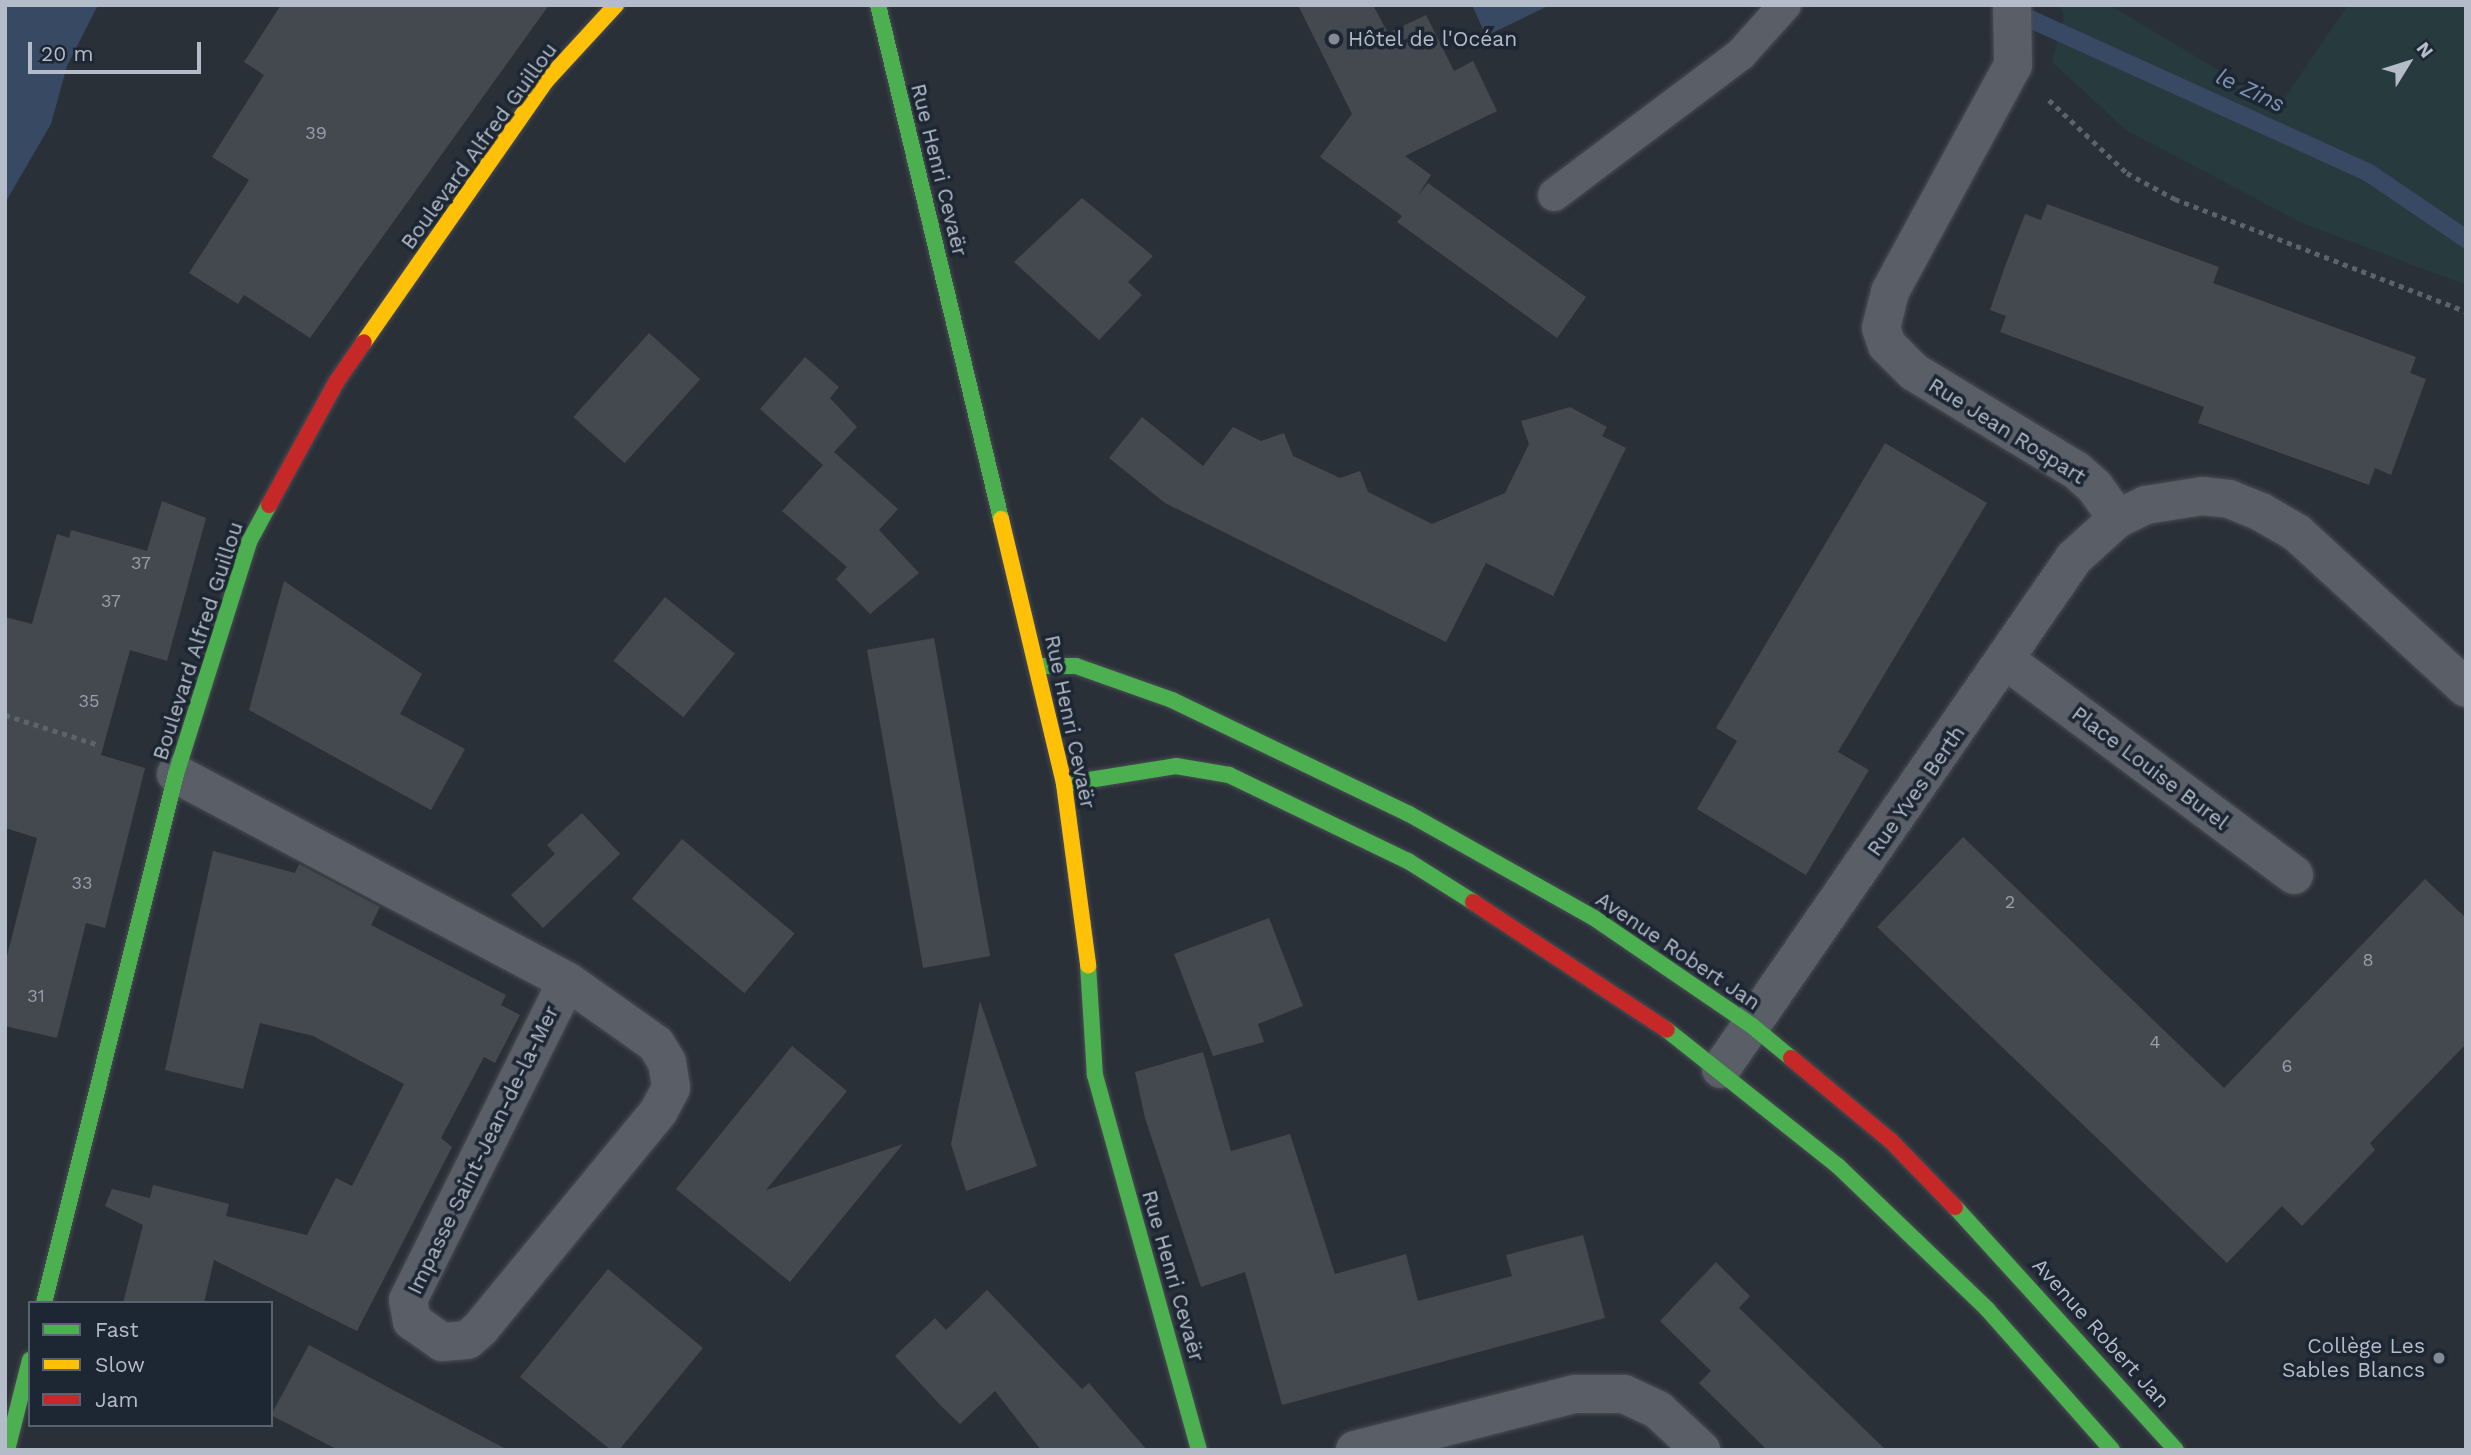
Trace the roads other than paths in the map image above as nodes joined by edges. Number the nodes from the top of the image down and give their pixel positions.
1 (616, 5) edge
2 (878, 5) edge
3 (1785, 5) edge
4 (2012, 5) edge
5 (1554, 195) dead end
6 (2117, 519) junction
7 (2007, 661) junction
8 (1038, 666) junction
9 (2466, 688) edge
10 (176, 774) junction
11 (1064, 784) junction
12 (2294, 875) dead end
13 (567, 981) junction
14 (1751, 1025) junction
15 (1721, 1069) junction
16 (44, 1301) edge
17 (28, 1368) edge
18 (7, 1450) edge
19 (1199, 1450) edge
20 (1355, 1450) edge
21 (1701, 1450) edge
22 (2112, 1450) edge
23 (2176, 1450) edge

1 - 10 main road, Boulevard Alfred Guillou
2 - 8 main road, Rue Henri Cevaër
3 - 5 lane
4 - 6 street, Rue Jean Rospart
6 - 7 street, Rue Yves Berth
6 - 9 street
7 - 12 street, Place Louise Burel
7 - 14 street, Rue Yves Berth
8 - 11 main road, Rue Henri Cevaër
8 - 14 main road, Avenue Robert Jan
10 - 13 street, Impasse Saint-Jean-de-la-Mer
10 - 16 main road, Boulevard Alfred Guillou
11 - 15 main road
11 - 19 main road, Rue Henri Cevaër
13 - 13 street, Impasse Saint-Jean-de-la-Mer
14 - 15 street, Rue Yves Berth
14 - 23 main road, Avenue Robert Jan
15 - 22 main road
17 - 18 main road
20 - 21 street

